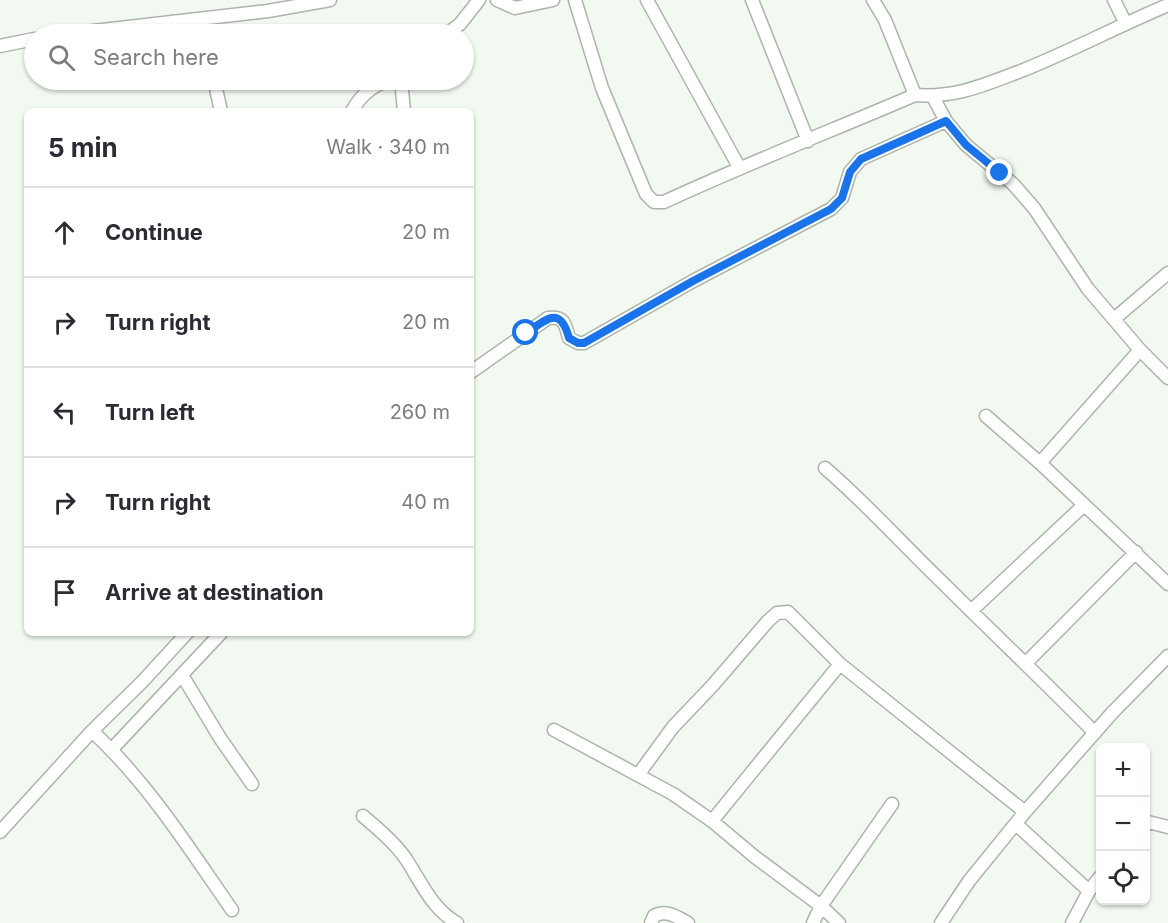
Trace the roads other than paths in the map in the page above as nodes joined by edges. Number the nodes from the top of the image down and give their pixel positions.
1 (330, 0) edge
2 (479, 0) edge
3 (496, 0) edge
4 (553, 0) edge
5 (575, 0) edge
6 (647, 0) edge
7 (752, 0) edge
8 (873, 0) edge
9 (1114, 0) edge
10 (1168, 5) edge
11 (201, 20) junction
12 (163, 24) edge
13 (202, 24) edge
14 (460, 24) edge
15 (1126, 24) junction
16 (24, 41) edge
17 (0, 46) edge
18 (216, 90) edge
19 (368, 90) edge
20 (402, 90) edge
21 (915, 95) junction
22 (933, 97) junction
23 (220, 108) edge
24 (354, 108) edge
25 (404, 108) edge
26 (946, 121) junction
27 (808, 141) junction
28 (739, 167) junction
29 (1168, 273) edge
30 (1114, 319) junction
31 (1140, 350) junction
32 (474, 370) edge
33 (1168, 378) edge
34 (986, 416) dead end
35 (1040, 463) junction
36 (825, 468) dead end
37 (1084, 505) junction
38 (1136, 552) junction
39 (1168, 584) edge
40 (971, 611) junction
41 (184, 636) edge
42 (218, 636) edge
43 (1168, 656) edge
44 (1026, 663) junction
45 (840, 664) junction
46 (182, 675) junction
47 (554, 730) dead end
48 (92, 731) junction
49 (1095, 733) junction
50 (112, 749) junction
51 (638, 775) junction
52 (252, 784) dead end
53 (892, 804) dead end
54 (1025, 812) junction
55 (363, 816) dead end
56 (712, 821) junction
57 (1150, 822) edge
58 (1016, 824) junction
59 (1168, 827) edge
60 (0, 832) edge
61 (1096, 883) edge
62 (1089, 891) junction
63 (821, 906) junction
64 (232, 910) dead end
65 (457, 923) edge
66 (651, 923) edge
67 (688, 923) edge
68 (813, 923) edge
69 (839, 923) edge
70 (941, 923) edge
71 (1072, 923) edge

1 - 11 street
2 - 14 street
3 - 4 street
5 - 28 street
6 - 28 street
7 - 27 street
8 - 21 street
9 - 15 street
10 - 15 street
11 - 12 street
11 - 13 street
15 - 22 street
16 - 17 street
18 - 23 street
19 - 24 street
20 - 25 street
21 - 22 street
21 - 27 street
22 - 26 street
26 - 30 street
26 - 32 street
27 - 28 street
29 - 30 street
30 - 31 street
31 - 33 street
31 - 35 street
34 - 35 street
35 - 37 street
36 - 40 street
37 - 38 street
37 - 40 street
38 - 39 street
38 - 44 street
40 - 44 street
41 - 48 street
42 - 46 street
43 - 49 street
44 - 49 street
45 - 51 street
45 - 54 street
45 - 56 street
46 - 50 street
46 - 52 street
47 - 51 street
48 - 50 street
48 - 60 street
49 - 54 street
50 - 64 street
51 - 56 street
53 - 63 street
54 - 58 street
55 - 65 street
56 - 63 street
57 - 59 street
58 - 62 street
58 - 70 street
61 - 62 street
62 - 71 street
63 - 68 street
63 - 69 street
66 - 67 street

